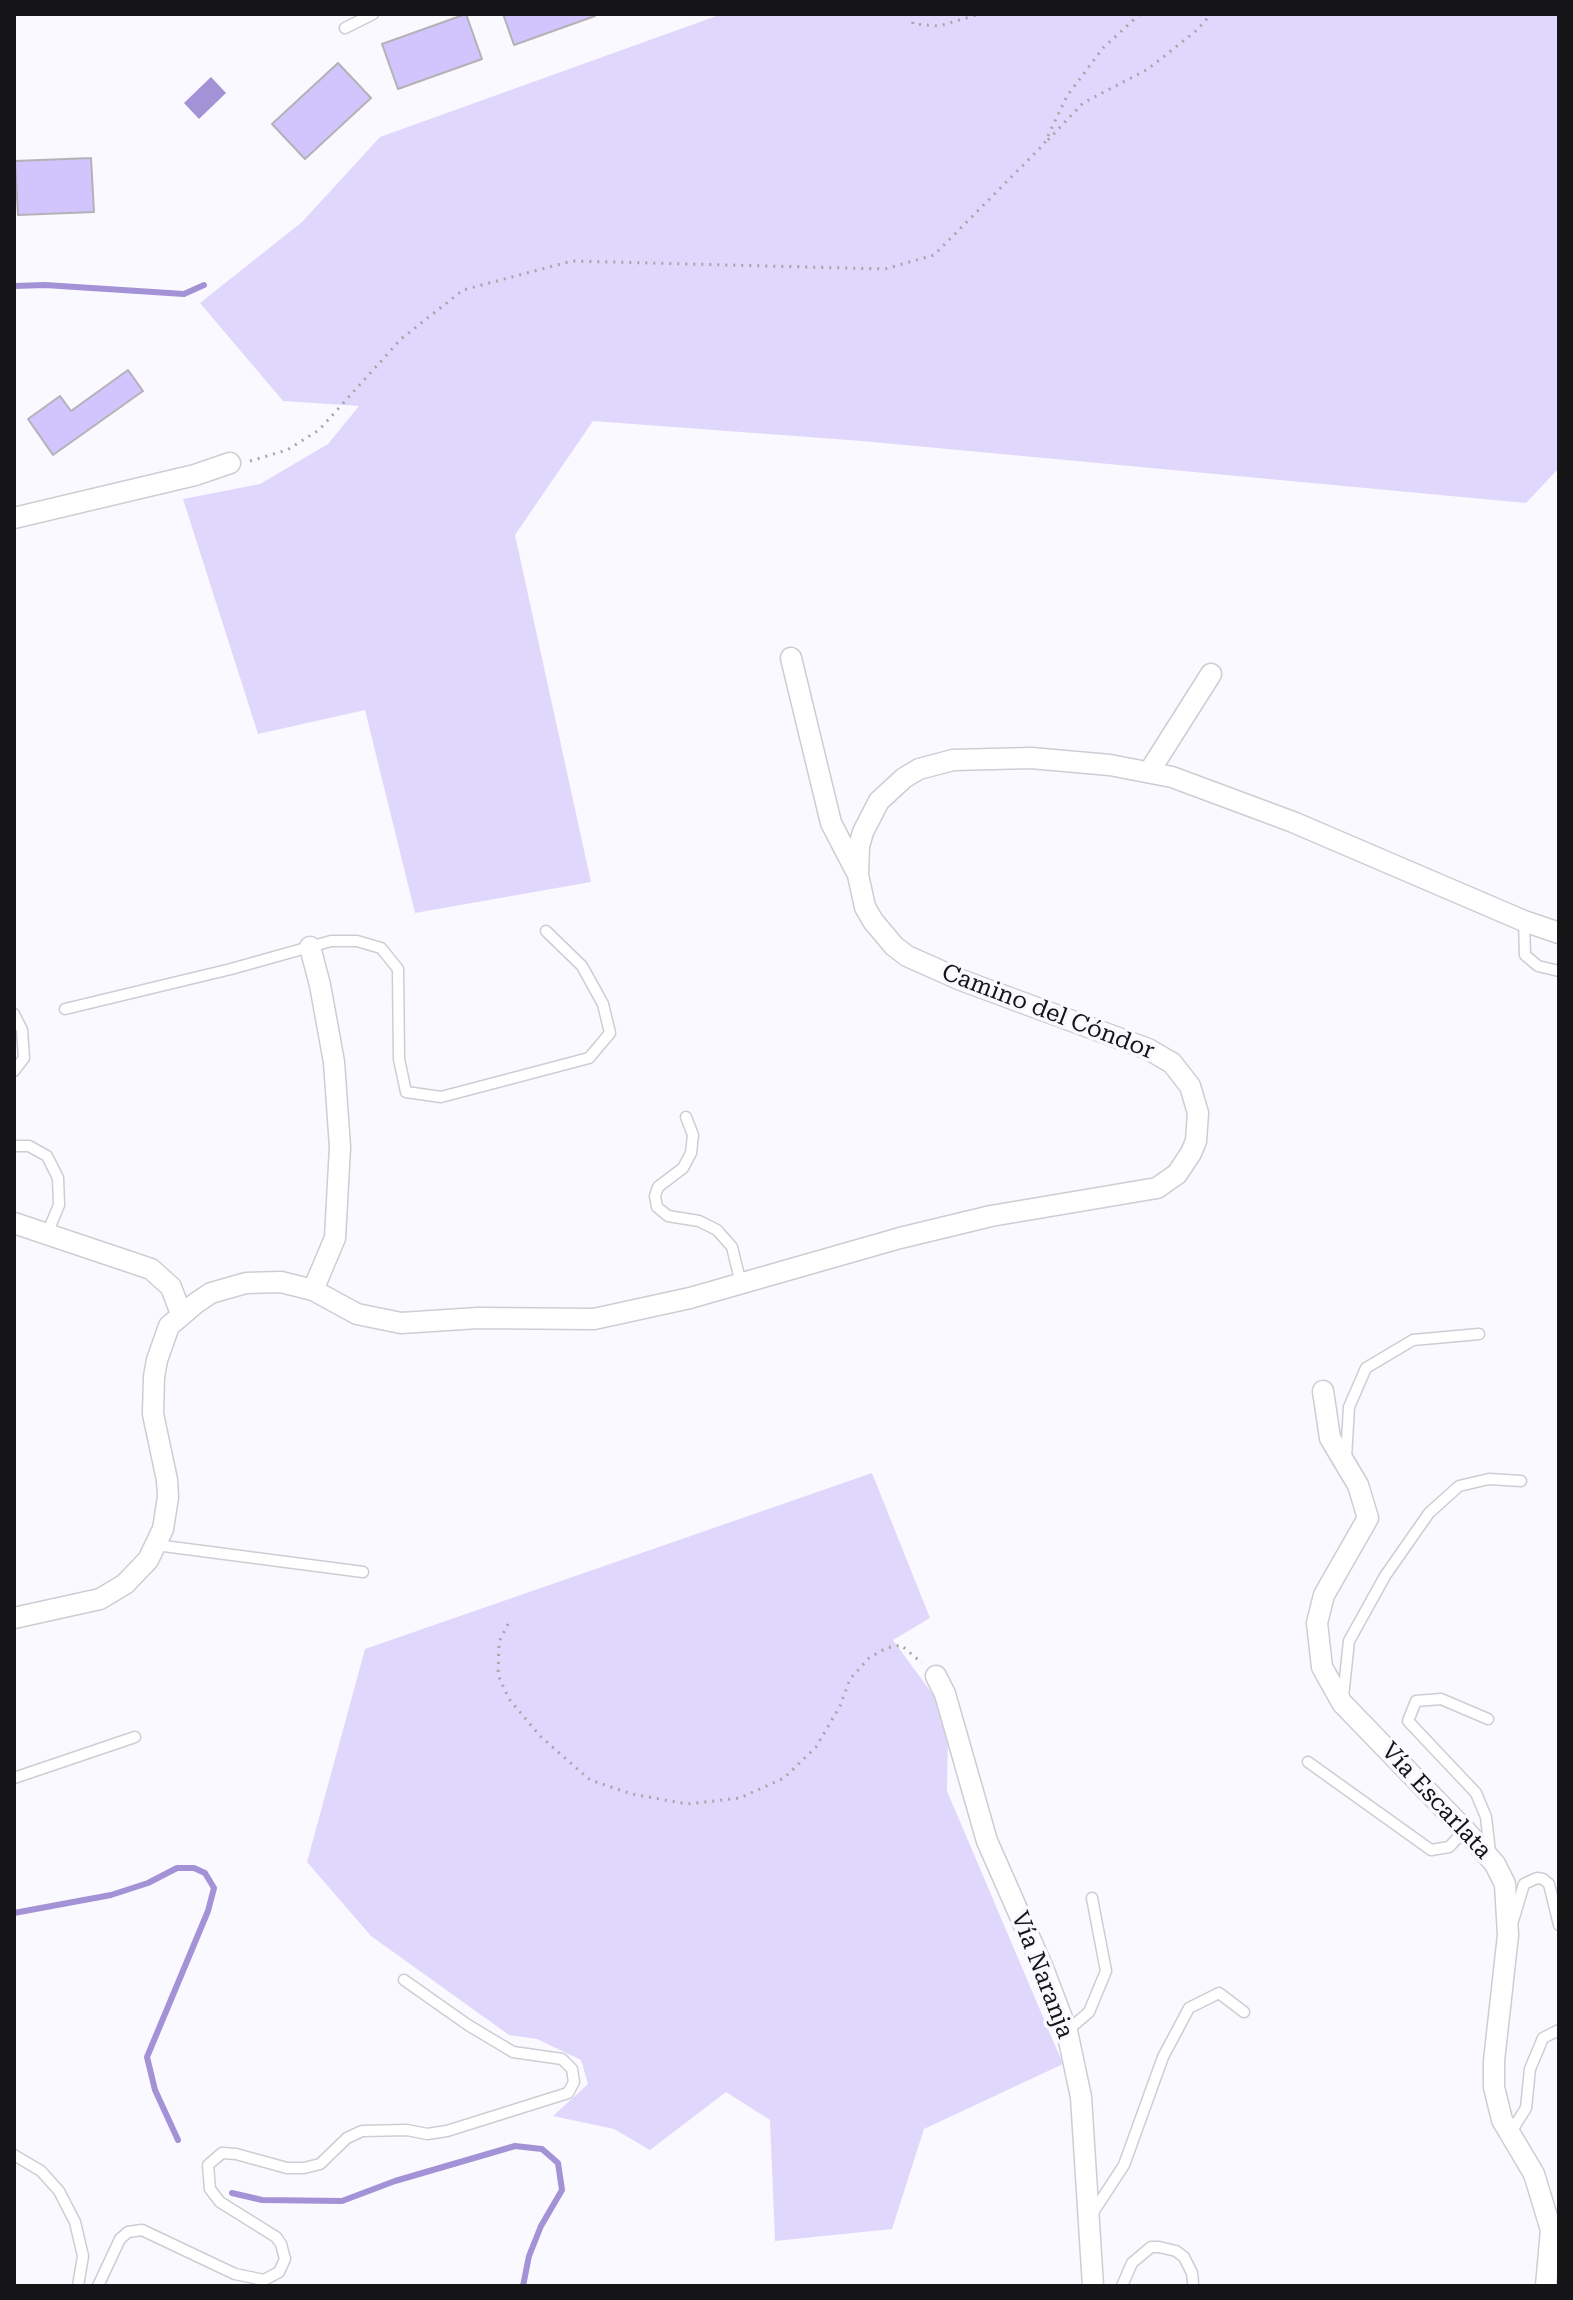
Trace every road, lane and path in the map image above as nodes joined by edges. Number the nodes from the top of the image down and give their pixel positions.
1 (373, 14) edge
2 (912, 14) edge
3 (980, 14) edge
4 (1140, 14) edge
5 (1211, 14) edge
6 (345, 28) dead end
7 (1044, 144) junction
8 (230, 463) joint
9 (14, 518) edge
10 (791, 658) dead end
11 (1211, 674) dead end
12 (1149, 772) junction
13 (858, 875) junction
14 (1524, 921) junction
15 (546, 931) dead end
16 (1559, 933) edge
17 (310, 947) junction
18 (1559, 971) edge
19 (65, 1009) dead end
20 (14, 1014) edge
21 (14, 1071) edge
22 (686, 1117) dead end
23 (14, 1146) edge
24 (14, 1223) edge
25 (47, 1234) junction
26 (741, 1284) junction
27 (313, 1290) junction
28 (181, 1314) junction
29 (1479, 1334) dead end
30 (1323, 1391) dead end
31 (1346, 1464) junction
32 (1521, 1481) dead end
33 (156, 1545) junction
34 (363, 1572) dead end
35 (14, 1618) edge
36 (508, 1624) dead end
37 (936, 1676) joint
38 (1342, 1703) junction
39 (1488, 1719) dead end
40 (135, 1737) dead end
41 (1308, 1762) dead end
42 (14, 1778) edge
43 (1465, 1830) junction
44 (1489, 1857) junction
45 (1092, 1898) dead end
46 (1559, 1925) edge
47 (1508, 1935) junction
48 (404, 1980) dead end
49 (1244, 2012) dead end
50 (1559, 2030) edge
51 (1067, 2031) junction
52 (1509, 2135) junction
53 (14, 2155) edge
54 (1090, 2218) junction
55 (1555, 2231) edge
56 (1193, 2282) dead end
57 (78, 2286) edge
58 (98, 2286) edge
59 (1093, 2286) edge
60 (1122, 2286) edge
61 (1546, 2286) edge

1 - 6 lane
2 - 3 path
4 - 7 path
5 - 7 path
7 - 8 path
8 - 9 street
10 - 13 street
11 - 12 street
12 - 13 street, Camino del Cóndor
12 - 14 street, Camino del Cóndor
13 - 26 street, Camino del Cóndor
14 - 16 street, Camino del Cóndor
14 - 18 lane
15 - 17 lane
17 - 19 lane
17 - 27 street
20 - 21 lane
22 - 26 lane
23 - 25 lane
24 - 25 street
25 - 28 street
26 - 27 street, Camino del Cóndor
27 - 28 street, Camino del Cóndor
28 - 33 street, Camino del Cóndor
29 - 31 lane
30 - 31 street, Vía Escarlata
31 - 38 street, Vía Escarlata
32 - 38 lane
33 - 34 lane
33 - 35 street, Camino del Cóndor
36 - 37 path
37 - 51 street, Vía Naranja
38 - 43 street, Vía Escarlata
39 - 44 lane
40 - 42 lane
41 - 43 lane
43 - 44 street, Vía Escarlata
44 - 47 street, Vía Escarlata
45 - 51 lane
46 - 47 lane
47 - 52 street, Vía Escarlata
48 - 58 lane
49 - 54 lane
50 - 52 lane
51 - 54 street, Vía Naranja
52 - 55 street, Vía Escarlata
53 - 57 lane
54 - 59 street, Vía Naranja
55 - 61 street, Vía Escarlata
56 - 60 lane

